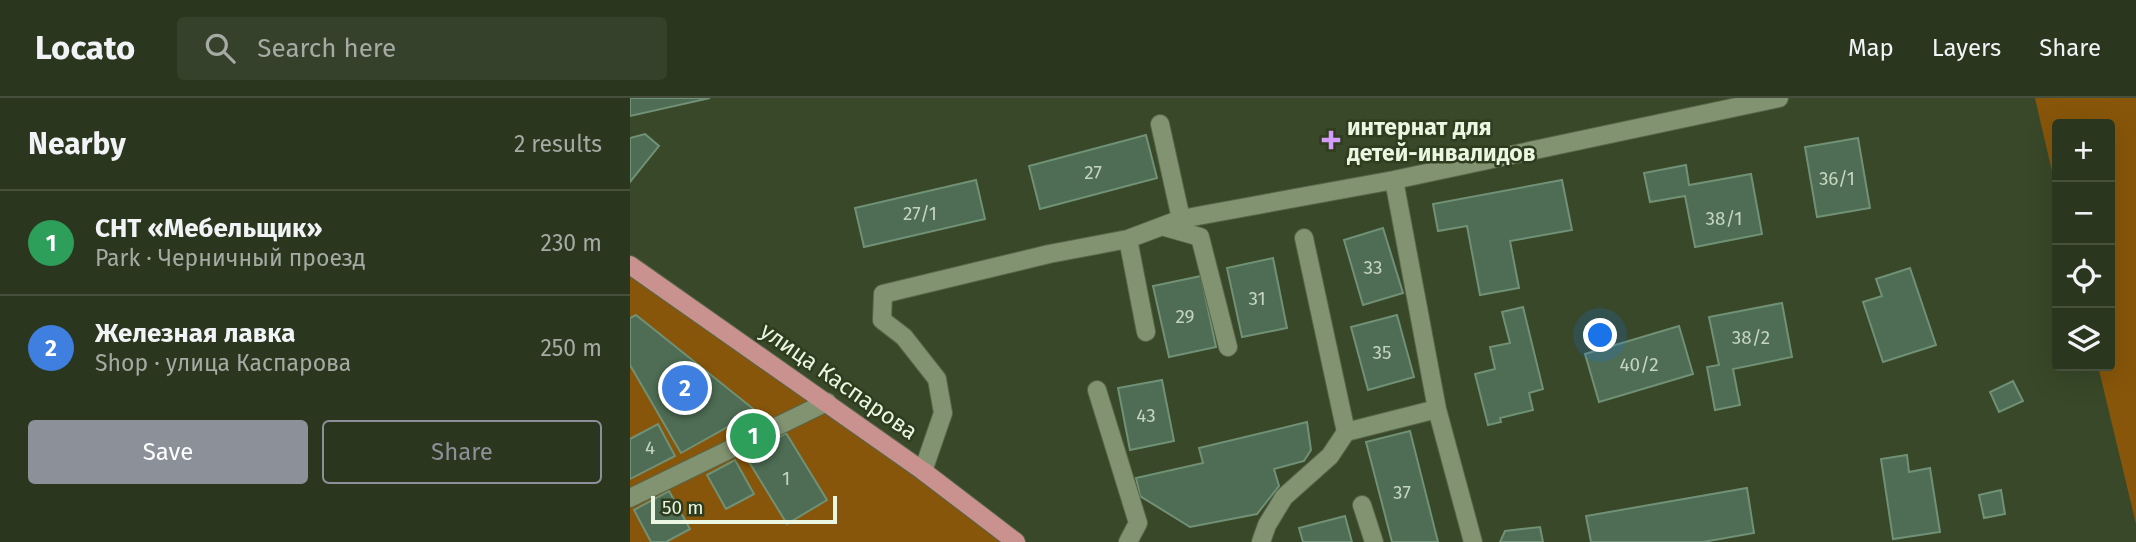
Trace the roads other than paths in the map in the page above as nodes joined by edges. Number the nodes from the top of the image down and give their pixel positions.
1 (1779, 98) edge
2 (1160, 124) dead end
3 (1394, 180) junction
4 (1173, 223) junction
5 (1304, 238) dead end
6 (1128, 239) junction
7 (631, 267) edge
8 (1146, 332) dead end
9 (1228, 347) dead end
10 (1097, 390) dead end
11 (827, 402) junction
12 (1437, 409) junction
13 (1346, 432) junction
14 (923, 471) junction
15 (630, 498) edge
16 (1362, 505) dead end
17 (1016, 542) edge
18 (1128, 542) edge
19 (1261, 542) edge
20 (1374, 542) edge
21 (1473, 542) edge

1 - 3 street
2 - 4 street
3 - 4 street
3 - 12 street
4 - 6 street
4 - 9 street
5 - 13 street
6 - 8 street
6 - 14 street
7 - 11 main road, улица Каспарова
10 - 18 street
11 - 14 main road, улица Каспарова
11 - 15 street
12 - 13 street
12 - 21 street
13 - 19 street
14 - 17 main road, улица Каспарова
16 - 20 street

